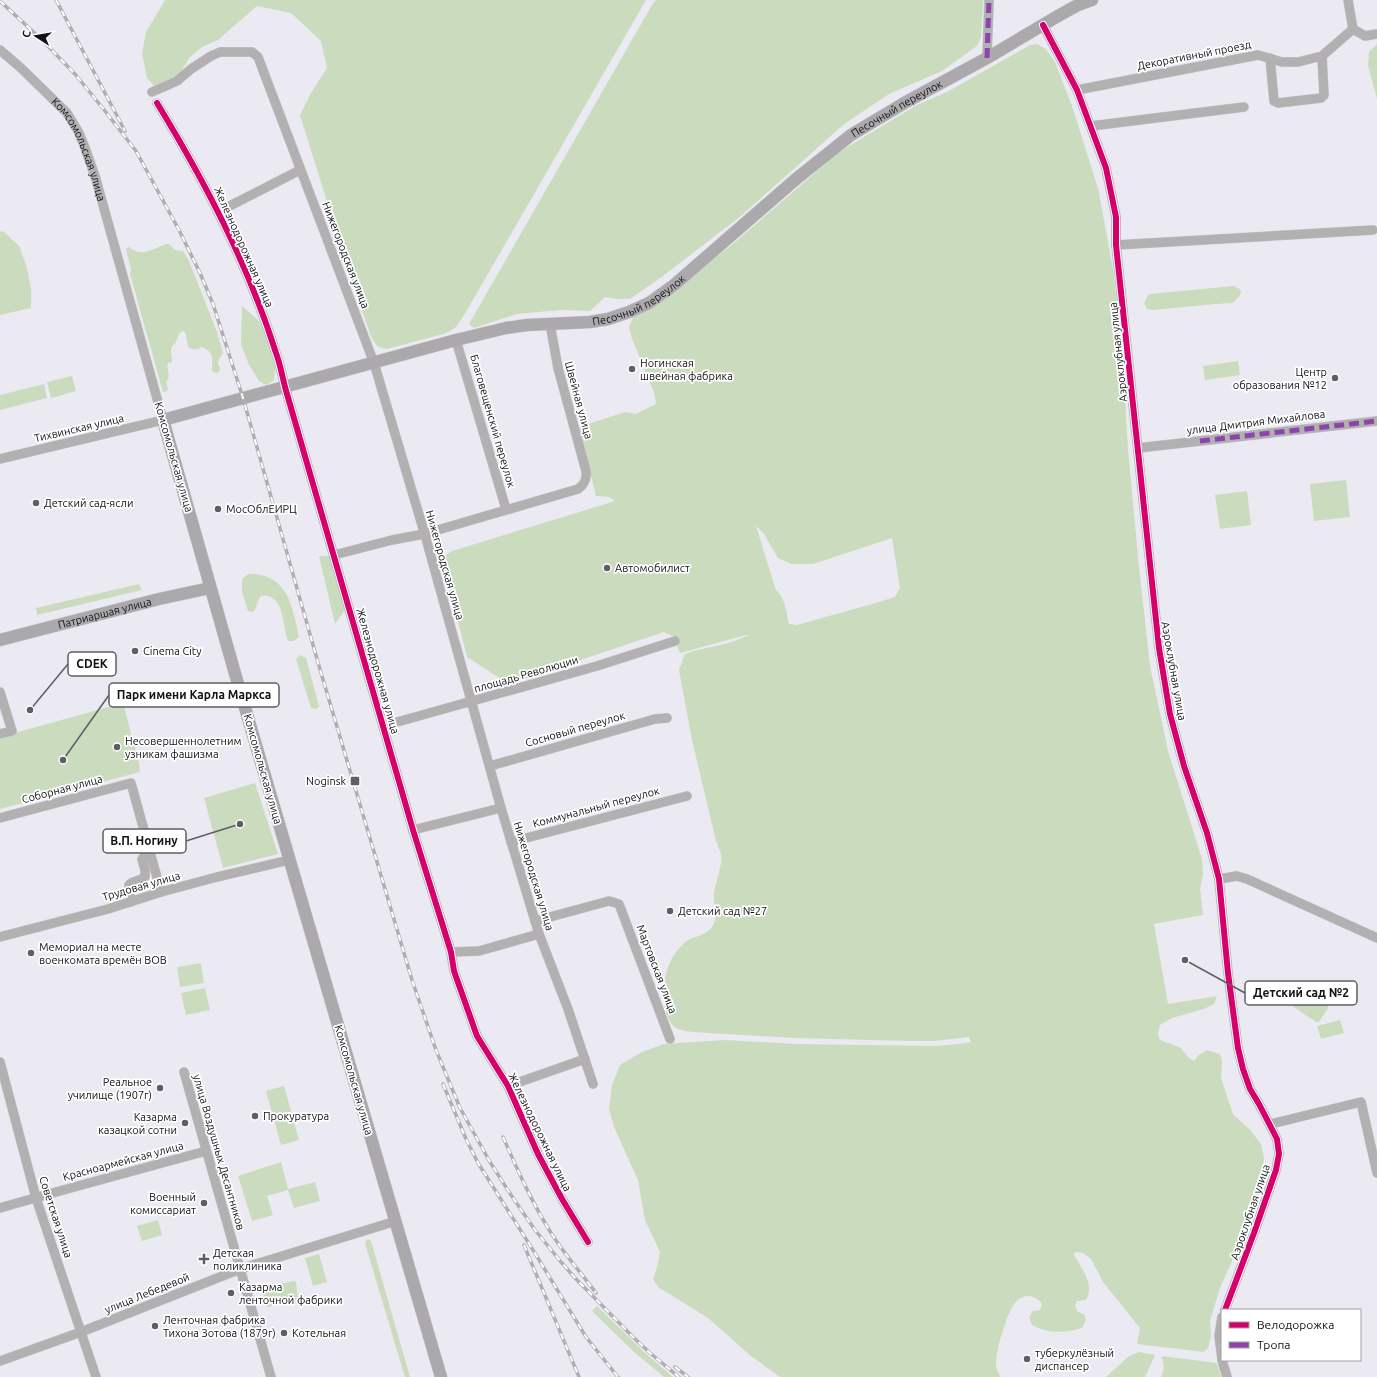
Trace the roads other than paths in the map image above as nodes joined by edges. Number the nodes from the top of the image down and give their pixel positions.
1 (989, 0) edge
2 (1092, 0) edge
3 (1348, 0) edge
4 (1043, 25) junction
5 (1353, 29) junction
6 (1377, 34) edge
7 (0, 50) edge
8 (1322, 56) junction
9 (987, 58) junction
10 (1270, 58) junction
11 (1077, 90) junction
12 (152, 92) dead end
13 (157, 102) dead end
14 (1244, 107) dead end
15 (1091, 126) junction
16 (300, 170) junction
17 (218, 212) junction
18 (1373, 230) dead end
19 (1116, 245) junction
20 (550, 324) junction
21 (456, 340) junction
22 (374, 363) junction
23 (285, 387) junction
24 (163, 420) junction
25 (1377, 421) edge
26 (1138, 448) junction
27 (0, 458) edge
28 (506, 509) junction
29 (424, 534) junction
30 (334, 555) junction
31 (210, 588) junction
32 (0, 640) edge
33 (675, 641) dead end
34 (0, 692) edge
35 (472, 702) junction
36 (667, 718) dead end
37 (384, 726) junction
38 (0, 734) edge
39 (490, 766) junction
40 (687, 796) dead end
41 (501, 808) junction
42 (0, 818) edge
43 (413, 830) junction
44 (511, 842) junction
45 (151, 850) junction
46 (289, 860) junction
47 (1219, 879) junction
48 (161, 892) junction
49 (131, 902) junction
50 (535, 921) junction
51 (539, 934) junction
52 (0, 937) edge
53 (1377, 938) edge
54 (450, 952) junction
55 (670, 1039) dead end
56 (584, 1059) junction
57 (0, 1063) edge
58 (184, 1072) dead end
59 (593, 1084) dead end
60 (508, 1086) junction
61 (1270, 1124) junction
62 (1373, 1136) edge
63 (206, 1151) junction
64 (1377, 1173) edge
65 (36, 1198) junction
66 (0, 1208) edge
67 (396, 1221) junction
68 (588, 1242) dead end
69 (240, 1269) junction
70 (1225, 1309) edge
71 (1221, 1324) edge
72 (81, 1332) junction
73 (1221, 1352) edge
74 (0, 1361) edge
75 (1222, 1361) edge
76 (96, 1377) edge
77 (271, 1377) edge
78 (441, 1377) edge
79 (1227, 1377) edge

1 - 9 street
2 - 4 main road, Песочный переулок
3 - 5 street
4 - 9 main road, Песочный переулок
4 - 11 street, Аэроклубная улица
5 - 6 street
5 - 8 street, Декоративный проезд
7 - 24 street, Комсомольская улица
8 - 10 street, Декоративный проезд
8 - 10 street
9 - 20 main road, Песочный переулок
10 - 11 street, Декоративный проезд
11 - 15 street, Аэроклубная улица
12 - 16 street, Нижегородская улица
13 - 17 street, Железнодорожная улица
14 - 15 street
15 - 19 street, Аэроклубная улица
16 - 17 street
16 - 22 street, Нижегородская улица
17 - 23 street, Железнодорожная улица
18 - 19 street
19 - 26 street, Аэроклубная улица
20 - 21 main road, Песочный переулок
20 - 28 street, Швейная улица
21 - 22 main road, Песочный переулок
21 - 28 street, Благовещенский переулок
22 - 23 main road, Песочный переулок
22 - 29 street, Нижегородская улица
23 - 24 main road, Песочный переулок
23 - 30 street, Железнодорожная улица
24 - 27 street, Тихвинская улица
24 - 31 main road, Комсомольская улица
25 - 26 street, улица Дмитрия Михайлова
26 - 47 street, Аэроклубная улица
28 - 29 street
29 - 30 street
29 - 35 street, Нижегородская улица
30 - 37 street, Железнодорожная улица
31 - 32 main road, Патриаршая улица
31 - 46 main road, Комсомольская улица
33 - 35 street, площадь Революции
34 - 38 street
35 - 37 street, площадь Революции
35 - 39 street, Нижегородская улица
36 - 39 street, Сосновый переулок
37 - 43 street, Железнодорожная улица
39 - 41 street, Нижегородская улица
40 - 44 street, Коммунальный переулок
41 - 43 street
41 - 44 street, Нижегородская улица
42 - 45 street, Соборная улица
43 - 54 street, Железнодорожная улица
44 - 50 street, Нижегородская улица
45 - 48 street
45 - 49 street
46 - 48 street, Трудовая улица
46 - 67 main road, Комсомольская улица
47 - 53 street
47 - 61 street, Аэроклубная улица
48 - 49 street, Трудовая улица
49 - 52 street, Трудовая улица
50 - 51 street, Нижегородская улица
50 - 55 street, Мартовская улица
51 - 54 street
51 - 56 street, Нижегородская улица
54 - 60 street, Железнодорожная улица
56 - 59 street, Нижегородская улица
56 - 60 street
57 - 65 street, Советская улица
58 - 63 street, улица Воздушных Десантников
60 - 68 street, Железнодорожная улица
61 - 62 street
61 - 70 street, Аэроклубная улица
62 - 64 street
63 - 65 street, Красноармейская улица
63 - 69 street, улица Воздушных Десантников
65 - 66 street, Красноармейская улица
65 - 72 street, Советская улица
67 - 69 street, улица Лебедевой
67 - 78 main road, Комсомольская улица
69 - 72 street, улица Лебедевой
69 - 77 street, улица Воздушных Десантников
71 - 73 street
72 - 74 street, улица Лебедевой
72 - 76 street, Советская улица
75 - 79 street

